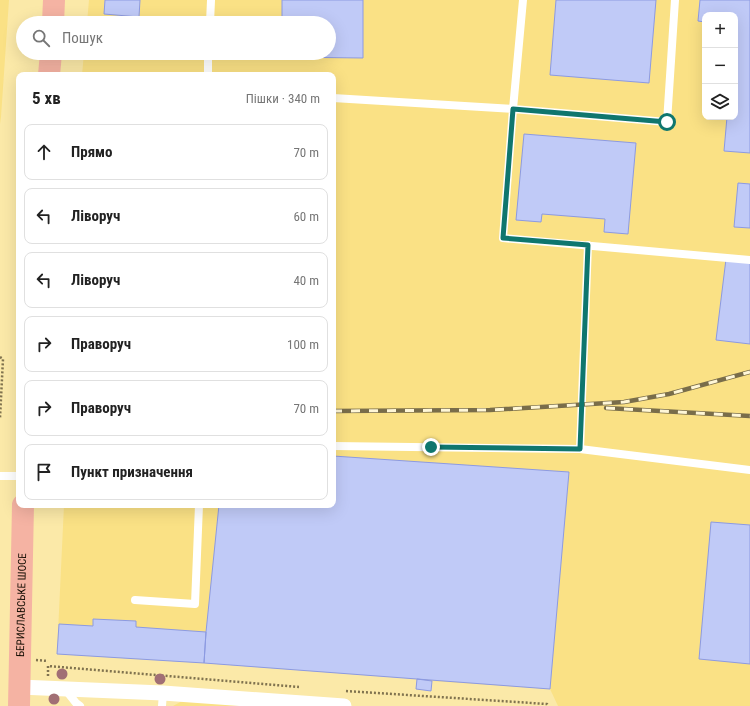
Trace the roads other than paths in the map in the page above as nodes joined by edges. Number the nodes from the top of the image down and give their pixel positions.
1 (54, 0) edge
2 (211, 0) edge
3 (523, 0) edge
4 (675, 0) edge
5 (53, 16) edge
6 (210, 16) edge
7 (50, 60) edge
8 (208, 60) edge
9 (49, 72) edge
10 (208, 72) edge
11 (336, 98) edge
12 (513, 109) junction
13 (588, 245) junction
14 (750, 260) edge
15 (336, 446) edge
16 (580, 449) junction
17 (750, 470) edge
18 (0, 476) edge
19 (16, 476) edge
20 (23, 508) edge
21 (199, 508) edge
22 (135, 600) dead end
23 (65, 688) junction
24 (19, 696) edge
25 (163, 700) edge
26 (80, 706) edge
27 (344, 706) edge

1 - 5 main road
2 - 6 lane
3 - 12 lane
4 - 12 lane
7 - 9 main road
8 - 10 lane
11 - 12 lane
12 - 13 lane
13 - 14 lane
13 - 16 lane
15 - 16 lane
16 - 17 lane
18 - 19 lane
20 - 24 main road, БЕРИСЛАВСЬКЕ ШОСЕ
21 - 22 lane
23 - 24 street
23 - 25 street
23 - 26 lane
25 - 27 street

